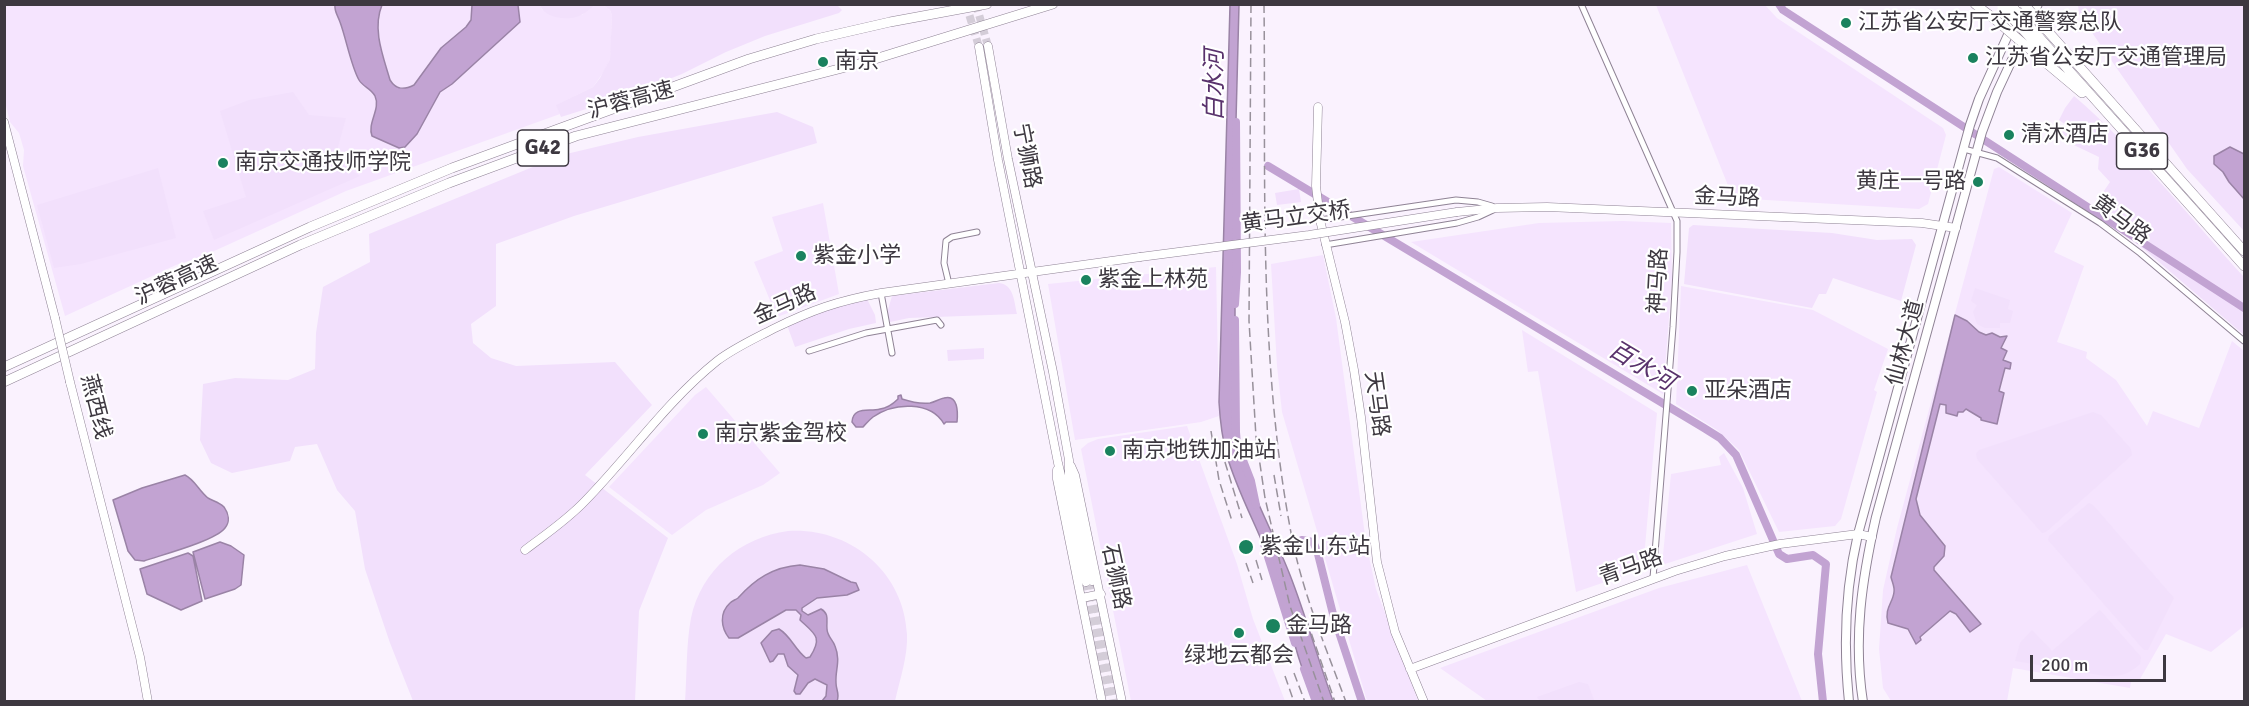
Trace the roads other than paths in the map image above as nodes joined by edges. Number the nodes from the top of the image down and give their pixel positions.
1 (987, 4) edge
2 (1053, 4) edge
3 (1581, 4) edge
4 (1975, 4) edge
5 (2024, 4) edge
6 (2038, 4) edge
7 (2004, 5) edge
8 (2036, 45) junction
9 (1318, 107) dead end
10 (2107, 113) junction
11 (4, 123) edge
12 (1965, 145) junction
13 (1978, 149) junction
14 (1497, 208) junction
15 (1457, 212) joint
16 (1674, 213) junction
17 (1320, 220) junction
18 (1944, 225) junction
19 (1956, 228) junction
20 (977, 232) dead end
21 (1325, 245) junction
22 (2244, 251) edge
23 (1140, 257) joint
24 (2244, 266) edge
25 (1031, 272) junction
26 (1021, 273) junction
27 (949, 284) junction
28 (881, 293) junction
29 (941, 325) dead end
30 (887, 328) junction
31 (2244, 341) edge
32 (809, 351) dead end
33 (892, 354) dead end
34 (4, 368) edge
35 (4, 382) edge
36 (1069, 460) junction
37 (1058, 463) junction
38 (1858, 534) junction
39 (1872, 537) junction
40 (525, 550) dead end
41 (1850, 577) junction
42 (1653, 578) junction
43 (1863, 579) junction
44 (1101, 594) junction
45 (1082, 598) junction
46 (1410, 669) junction
47 (148, 702) edge
48 (1102, 702) edge
49 (1122, 702) edge
50 (1424, 702) edge
51 (1849, 702) edge
52 (1863, 702) edge

1 - 34 highway, 沪蓉高速 / G42
2 - 35 highway, 沪蓉高速 / G42
3 - 16 street, 神马路
4 - 8 highway, bridge
5 - 12 main road, 仙林大道
5 - 22 highway, G36, bridge
6 - 13 main road, 仙林大道
7 - 8 highway, G36, bridge
8 - 10 highway, G36
8 - 10 highway
9 - 17 main road, 天马路
10 - 24 highway, G36
11 - 47 main road, 燕西线, bridge
12 - 13 street, 黄马路
12 - 18 main road, 仙林大道
13 - 19 main road, 仙林大道
13 - 31 street, 黄马路
14 - 15 main road, 金马路
14 - 16 main road, 金马路
14 - 17 street, 金马路
14 - 21 street, 金马路
15 - 23 main road, 黄马立交桥, bridge
16 - 18 main road, 金马路
16 - 42 street, 神马路
17 - 21 main road, 天马路
18 - 19 main road, 金马路
18 - 38 main road, 仙林大道
19 - 39 main road, 仙林大道
20 - 27 street
21 - 46 main road, 天马路
23 - 25 main road, 金马路
25 - 26 main road, 金马路
25 - 26 main road, 宁狮路
25 - 36 main road, 石狮路
26 - 27 main road, 金马路
26 - 37 main road, 石狮路
27 - 28 main road, 金马路
28 - 30 street
28 - 40 main road, 金马路
29 - 30 street
30 - 32 street
30 - 33 street
36 - 37 main road, 石狮路
36 - 44 main road, 石狮路
37 - 45 main road, 石狮路
38 - 39 main road, 青马路
38 - 41 main road, 仙林大道
38 - 42 main road, 青马路
39 - 43 main road, 仙林大道
41 - 43 main road
41 - 51 main road, 仙林大道
42 - 46 main road, 青马路
43 - 52 main road, 仙林大道
44 - 45 main road
44 - 49 main road, 石狮路
45 - 48 main road, 石狮路
46 - 50 main road, 天马路

